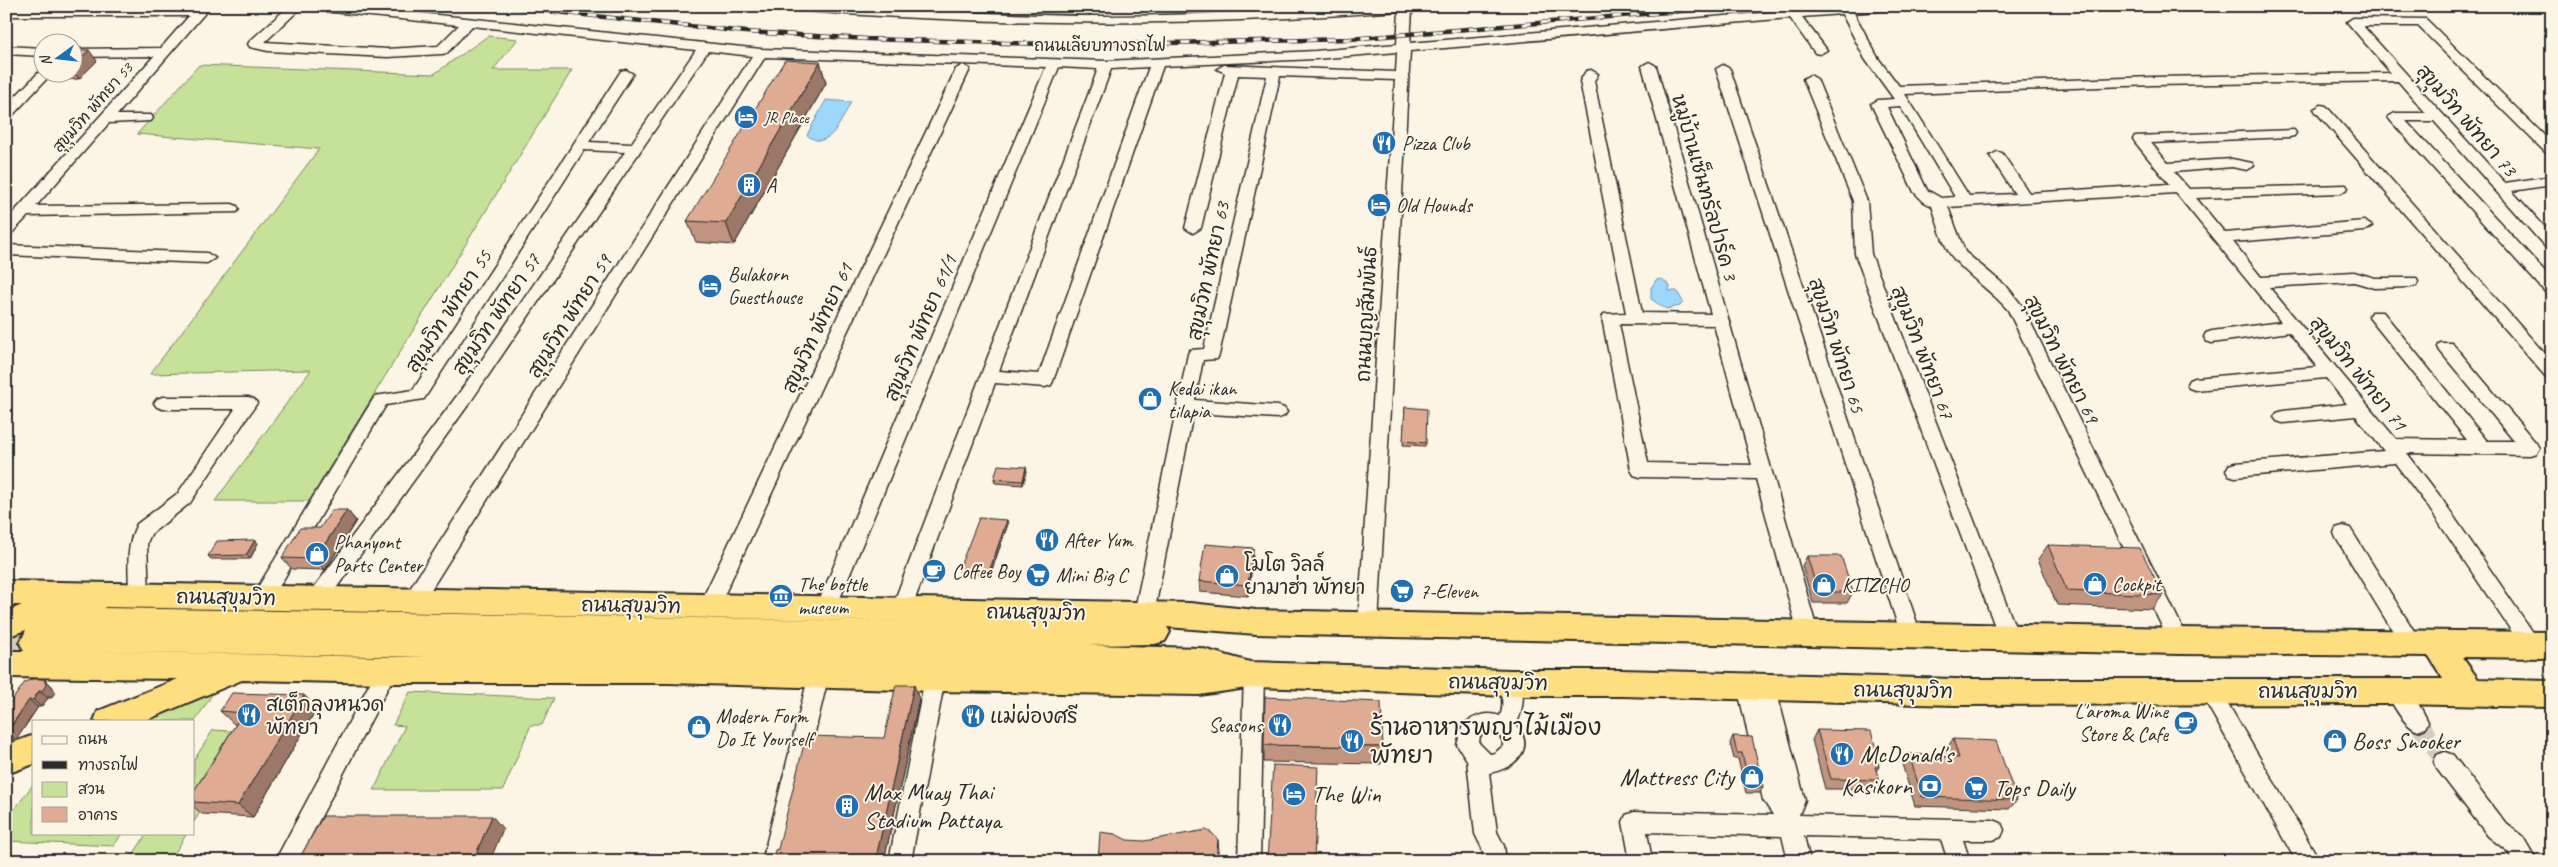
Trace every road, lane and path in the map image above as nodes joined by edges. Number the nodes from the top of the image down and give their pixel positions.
1 (297, 6) edge
2 (313, 6) edge
3 (791, 6) edge
4 (1887, 6) edge
5 (1410, 7) edge
6 (202, 9) edge
7 (1846, 10) junction
8 (6, 12) edge
9 (1794, 15) junction
10 (467, 24) junction
11 (704, 48) junction
12 (1405, 48) junction
13 (6, 50) edge
14 (1820, 50) dead end
15 (32, 51) edge
16 (82, 52) edge
17 (164, 52) junction
18 (761, 53) junction
19 (1197, 61) junction
20 (1157, 63) junction
21 (1054, 64) junction
22 (1106, 65) junction
23 (1649, 66) dead end
24 (963, 69) dead end
25 (1723, 69) dead end
26 (1232, 71) junction
27 (1275, 71) junction
28 (626, 74) dead end
29 (1591, 74) dead end
30 (1403, 76) junction
31 (2402, 77) junction
32 (1810, 79) dead end
33 (37, 82) edge
34 (1895, 90) junction
35 (1904, 102) junction
36 (2321, 109) dead end
37 (6, 114) edge
38 (2437, 117) junction
39 (146, 118) dead end
40 (105, 119) junction
41 (2290, 133) dead end
42 (579, 146) junction
43 (634, 148) junction
44 (2552, 151) edge
45 (1997, 156) dead end
46 (2247, 166) dead end
47 (2164, 168) junction
48 (2548, 184) edge
49 (2341, 188) dead end
50 (2500, 188) junction
51 (2183, 191) junction
52 (2025, 198) junction
53 (1965, 202) junction
54 (1939, 203) junction
55 (232, 209) dead end
56 (24, 211) junction
57 (2364, 226) dead end
58 (1193, 228) dead end
59 (6, 231) edge
60 (2221, 238) junction
61 (2552, 245) edge
62 (6, 250) edge
63 (207, 258) dead end
64 (2257, 282) junction
65 (2410, 282) dead end
66 (2552, 289) edge
67 (2377, 316) dead end
68 (1634, 318) junction
69 (1720, 320) junction
70 (2293, 326) junction
71 (2212, 337) dead end
72 (2446, 347) dead end
73 (2330, 372) junction
74 (2552, 373) edge
75 (989, 376) junction
76 (2195, 384) dead end
77 (163, 403) dead end
78 (1186, 406) junction
79 (2361, 409) junction
80 (1278, 412) dead end
81 (2283, 417) dead end
82 (2482, 447) junction
83 (2395, 451) junction
84 (2236, 470) dead end
85 (1763, 472) junction
86 (2343, 532) dead end
87 (6, 593) edge
88 (134, 596) junction
89 (262, 598) junction
90 (317, 599) junction
91 (413, 601) junction
92 (709, 606) junction
93 (826, 608) junction
94 (901, 610) junction
95 (1144, 614) junction
96 (75, 618) junction
97 (1256, 622) junction
98 (1368, 624) junction
99 (6, 625) edge
100 (1808, 633) junction
101 (1910, 635) junction
102 (2009, 637) junction
103 (2179, 642) junction
104 (2541, 644) edge
105 (2424, 645) junction
106 (6, 664) edge
107 (84, 664) junction
108 (244, 666) junction
109 (387, 670) junction
110 (819, 674) junction
111 (1254, 674) junction
112 (935, 678) junction
113 (1511, 683) junction
114 (1756, 686) junction
115 (2210, 691) junction
116 (2396, 691) junction
117 (2469, 692) junction
118 (2552, 694) edge
119 (113, 720) edge
120 (2418, 722) tunnel mouth
121 (1505, 727) junction
122 (32, 750) edge
123 (1477, 758) junction
124 (6, 760) edge
125 (2445, 762) tunnel mouth
126 (1499, 763) junction
127 (1481, 793) junction
128 (1789, 822) junction
129 (1948, 828) junction
130 (1993, 830) dead end
131 (286, 861) edge
132 (774, 861) edge
133 (900, 861) edge
134 (1249, 861) edge
135 (1495, 861) edge
136 (1641, 861) edge
137 (1799, 861) edge
138 (1959, 861) edge
139 (2309, 861) edge
140 (2526, 861) edge

1 - 10 street
2 - 10 street, ถนนเลียบทางรถไฟ
3 - 5 street, ถนนเลียบทางรถไฟ
4 - 7 street, ถนนเลียบทางรถไฟ
5 - 12 street, ถนนบุญสัมพันธ์
6 - 8 street
6 - 17 street, สุขุมวิท พัทยา 53
7 - 9 street, ถนนเลียบทางรถไฟ
7 - 34 street
9 - 12 street, ถนนเลียบทางรถไฟ
9 - 14 street
10 - 11 street, ถนนเลียบทางรถไฟ
11 - 18 street, ถนนเลียบทางรถไฟ
11 - 43 street, สุขุมวิท พัทยา 57
12 - 19 street, ถนนเลียบทางรถไฟ
12 - 30 street, ถนนบุญสัมพันธ์
13 - 15 street
16 - 17 street
17 - 40 street, สุขุมวิท พัทยา 53
18 - 21 street, ถนนเลียบทางรถไฟ
18 - 91 street, สุขุมวิท พัทยา 59
19 - 20 street, ถนนเลียบทางรถไฟ
19 - 26 street
20 - 22 street, ถนนเลียบทางรถไฟ
20 - 75 street
21 - 22 street, ถนนเลียบทางรถไฟ
21 - 93 street, สุขุมวิท พัทยา 61/1
22 - 75 street
23 - 69 street, หมู่บ้านเซ็นทรัลปาร์ค 3
24 - 92 street, สุขุมวิท พัทยา 61
25 - 101 street, สุขุมวิท พัทยา 65
26 - 27 street
26 - 58 street
27 - 30 street
27 - 78 street, สุขุมวิท พัทยา 63
28 - 42 street, สุขุมวิท พัทยา 55
29 - 68 street
30 - 98 street, ถนนบุญสัมพันธ์
31 - 34 street
31 - 38 street, สุขุมวิท พัทยา 73
31 - 44 street, สุขุมวิท พัทยา 73
32 - 102 street, สุขุมวิท พัทยา 67
33 - 37 street
34 - 35 street
35 - 53 street
35 - 54 street
36 - 74 street
38 - 50 street, สุขุมวิท พัทยา 73
38 - 66 street
39 - 40 street
40 - 56 street, สุขุมวิท พัทยา 53
41 - 47 street, สุขุมวิท พัทยา 71
42 - 43 street
42 - 89 street, สุขุมวิท พัทยา 55
43 - 90 street, สุขุมวิท พัทยา 57
45 - 52 street
46 - 47 street
47 - 51 street, สุขุมวิท พัทยา 71
48 - 50 street
49 - 51 street
50 - 61 street, สุขุมวิท พัทยา 73
51 - 52 street
51 - 60 street, สุขุมวิท พัทยา 71
52 - 53 street
53 - 54 street
54 - 103 street, สุขุมวิท พัทยา 69
55 - 56 street
56 - 59 street, สุขุมวิท พัทยา 53
57 - 60 street
60 - 64 street, สุขุมวิท พัทยา 71
62 - 63 street
64 - 65 street
64 - 70 street, สุขุมวิท พัทยา 71
67 - 82 street
68 - 69 street
68 - 85 street
69 - 85 street, หมู่บ้านเซ็นทรัลปาร์ค 3
70 - 71 street
70 - 73 street, สุขุมวิท พัทยา 71
72 - 82 street
73 - 76 street
73 - 79 street, สุขุมวิท พัทยา 71
75 - 94 street
77 - 88 street
78 - 80 street
78 - 95 street, สุขุมวิท พัทยา 63
79 - 81 street
79 - 83 street, สุขุมวิท พัทยา 71
82 - 83 street
83 - 84 street
83 - 104 street, สุขุมวิท พัทยา 71
85 - 100 street, หมู่บ้านเซ็นทรัลปาร์ค 3
86 - 105 street
87 - 96 highway, ถนนสุขุมวิท
88 - 89 highway, ถนนสุขุมวิท
88 - 96 highway, ถนนสุขุมวิท
88 - 107 highway
89 - 90 highway, ถนนสุขุมวิท
90 - 91 highway, ถนนสุขุมวิท
91 - 92 highway, ถนนสุขุมวิท
92 - 93 highway, ถนนสุขุมวิท
93 - 94 highway, ถนนสุขุมวิท
94 - 95 highway, ถนนสุขุมวิท
95 - 97 highway, ถนนสุขุมวิท
96 - 97 highway, ถนนสุขุมวิท
96 - 99 highway
96 - 111 highway, ถนนสุขุมวิท
97 - 98 highway, ถนนสุขุมวิท
98 - 100 highway, ถนนสุขุมวิท
100 - 101 highway, ถนนสุขุมวิท
101 - 102 highway, ถนนสุขุมวิท
102 - 103 highway, ถนนสุขุมวิท
103 - 105 highway, ถนนสุขุมวิท
104 - 105 highway, ถนนสุขุมวิท
105 - 117 highway
106 - 107 highway, ถนนสุขุมวิท
107 - 108 highway, ถนนสุขุมวิท
108 - 109 highway, ถนนสุขุมวิท
108 - 119 highway
109 - 110 highway, ถนนสุขุมวิท
109 - 131 street
110 - 112 highway, ถนนสุขุมวิท
110 - 132 street
111 - 112 highway, ถนนสุขุมวิท
111 - 113 highway, ถนนสุขุมวิท
111 - 134 street
112 - 133 street
113 - 114 highway, ถนนสุขุมวิท
113 - 121 street
114 - 115 highway, ถนนสุขุมวิท
114 - 128 street
115 - 116 highway, ถนนสุขุมวิท
115 - 139 street
116 - 117 highway, ถนนสุขุมวิท
116 - 120 street
117 - 118 highway, ถนนสุขุมวิท
121 - 123 street
121 - 126 street
122 - 124 highway
123 - 126 street
123 - 127 street
125 - 140 street
126 - 127 street
127 - 135 street
128 - 129 street
128 - 136 street
128 - 137 street
129 - 130 street
129 - 138 street

